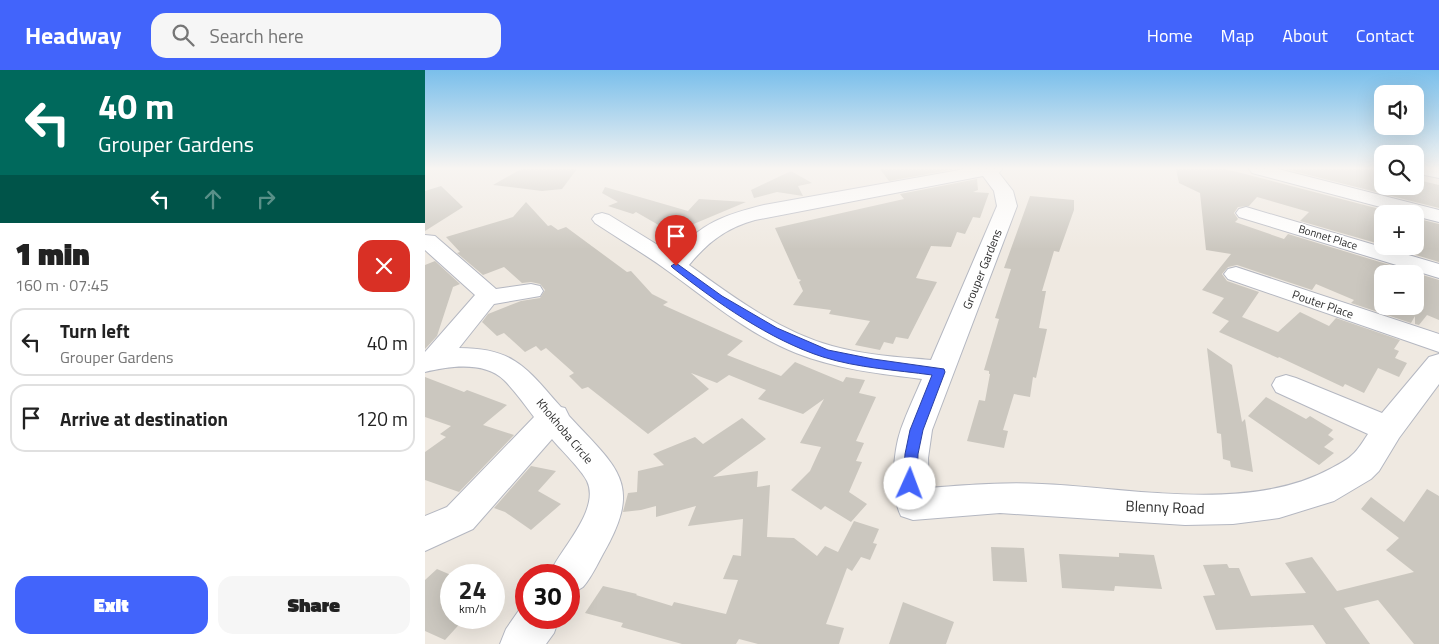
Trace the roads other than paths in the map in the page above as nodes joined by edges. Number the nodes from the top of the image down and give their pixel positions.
1 (846, 196) edge
2 (1007, 196) edge
3 (1361, 196) edge
4 (1246, 213) dead end
5 (1439, 216) edge
6 (602, 219) dead end
7 (434, 239) edge
8 (676, 266) junction
9 (1439, 271) edge
10 (1236, 274) dead end
11 (531, 291) dead end
12 (488, 298) junction
13 (1439, 343) edge
14 (431, 360) edge
15 (1439, 364) edge
16 (939, 372) junction
17 (1286, 385) dead end
18 (553, 416) junction
19 (1388, 429) junction
20 (913, 505) joint
21 (425, 534) edge
22 (575, 564) edge
23 (531, 629) edge
24 (521, 644) edge

1 - 8 street, Grouper Gardens
2 - 16 street, Grouper Gardens
3 - 5 street
4 - 9 street, Bonnet Place
6 - 8 street
7 - 12 street
8 - 16 street
10 - 13 street, Pouter Place
11 - 12 street
12 - 14 street
14 - 18 street, Khokhoba Circle
15 - 19 street, Blenny Road
16 - 20 street, Grouper Gardens
17 - 19 street
18 - 21 street
18 - 22 street, Khokhoba Circle
19 - 20 street, Blenny Road
23 - 24 street

